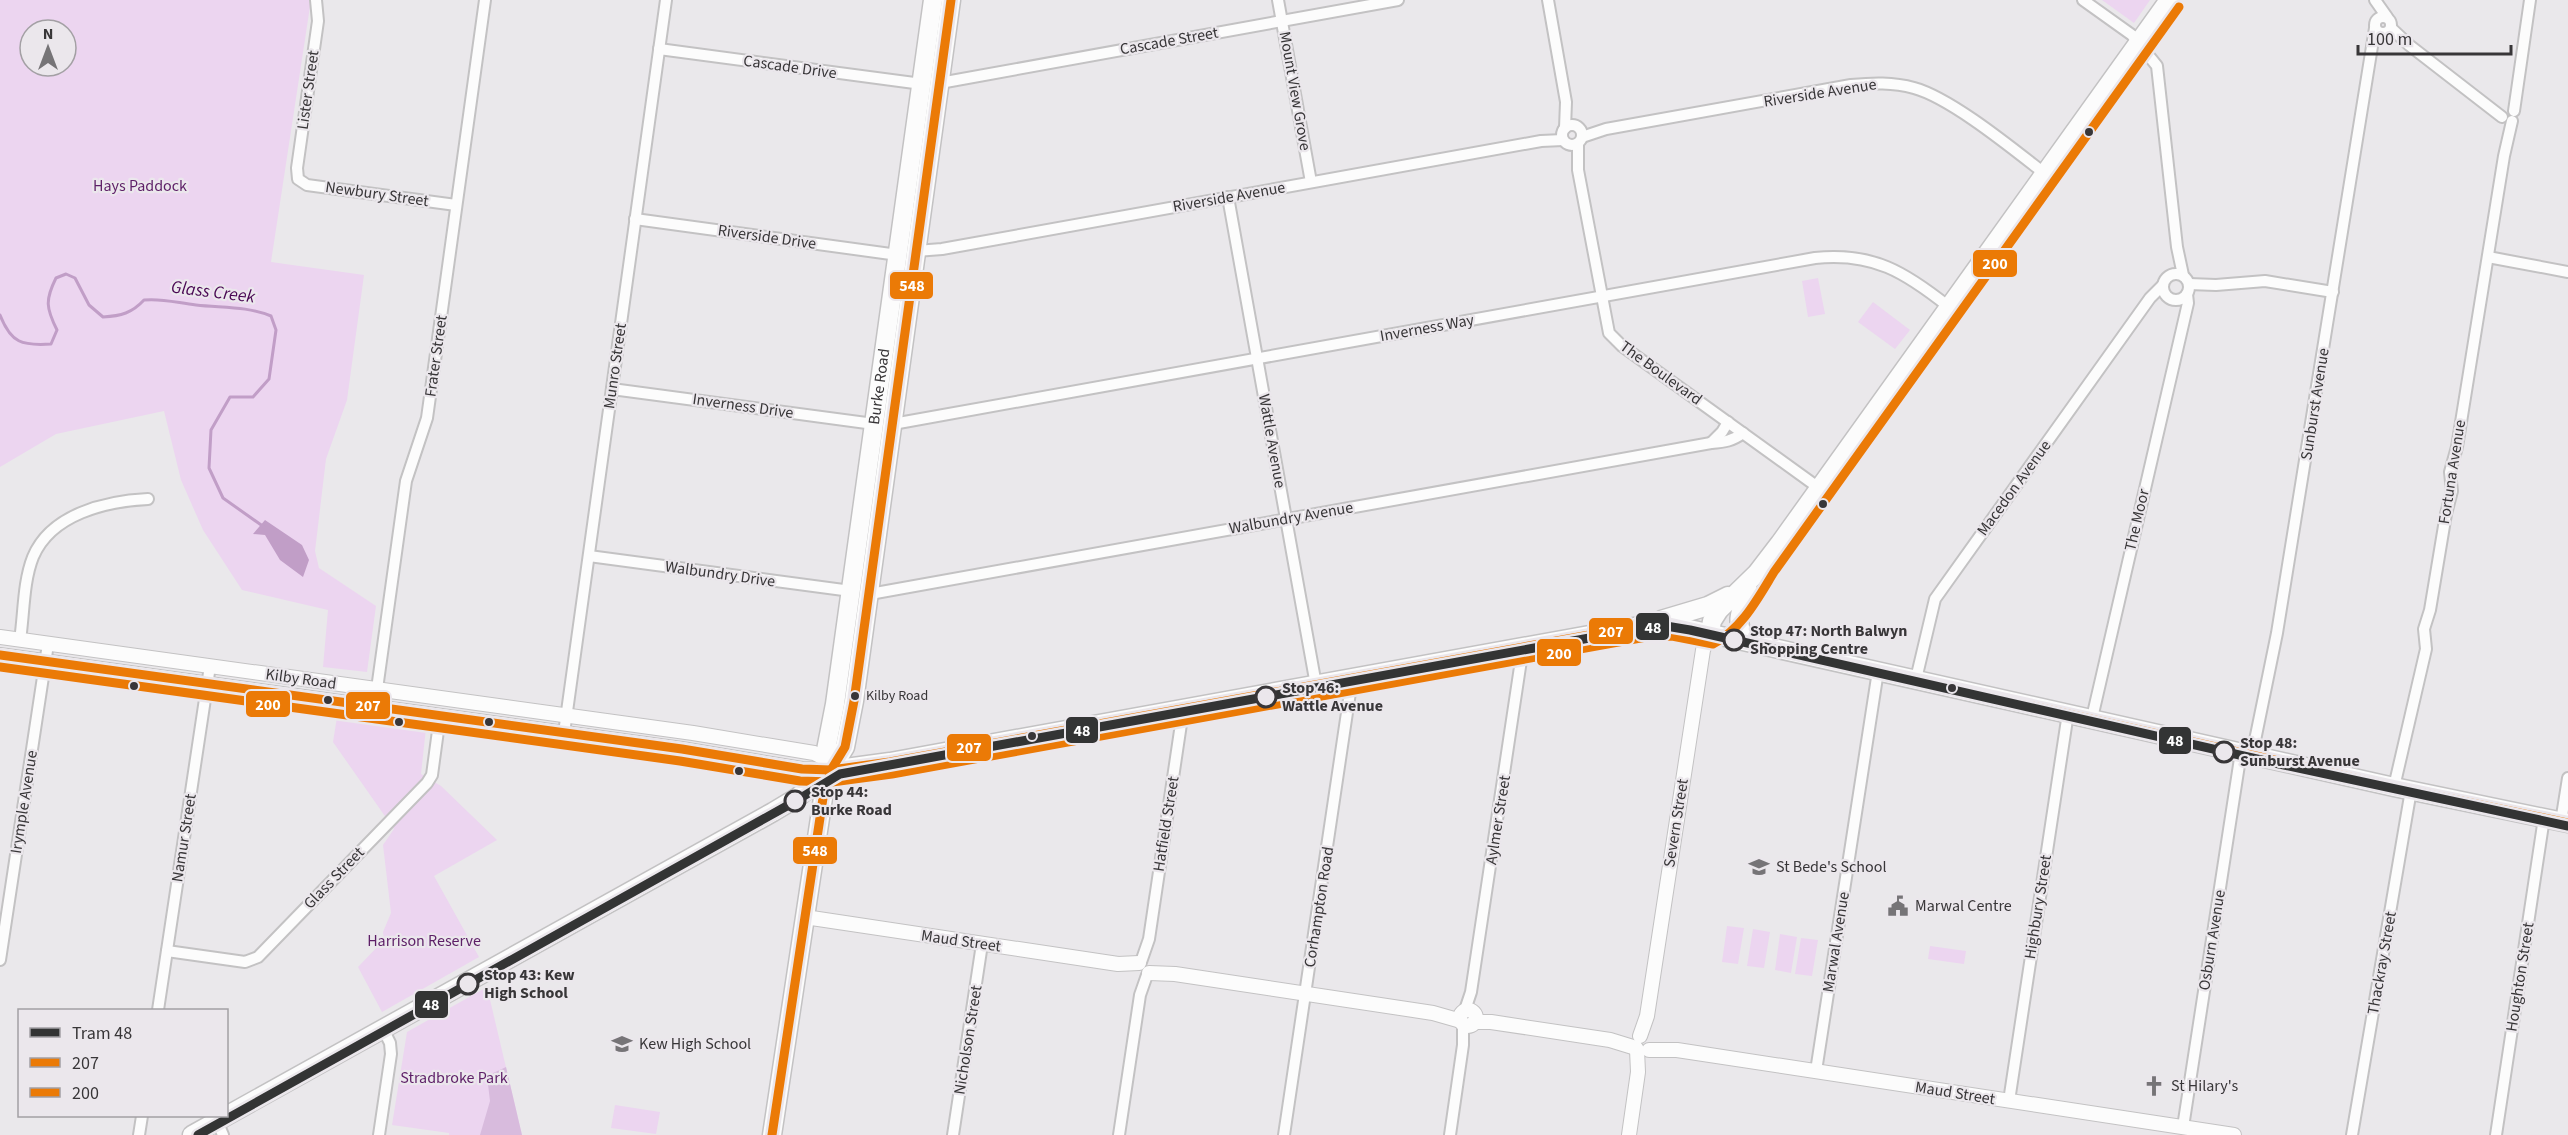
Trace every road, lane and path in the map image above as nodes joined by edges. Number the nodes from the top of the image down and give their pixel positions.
1 (316, 0) edge
2 (485, 0) edge
3 (666, 0) edge
4 (933, 0) edge
5 (951, 0) edge
6 (1278, 0) edge
7 (1398, 0) edge
8 (1548, 0) edge
9 (2083, 0) edge
10 (2169, 0) edge
11 (2373, 0) edge
12 (2530, 0) edge
13 (1282, 21) junction
14 (2383, 26) junction
15 (2138, 43) junction
16 (659, 49) junction
17 (931, 84) junction
18 (2507, 115) junction
19 (1572, 135) junction
20 (2044, 173) junction
21 (298, 179) joint
22 (1311, 182) junction
23 (1228, 197) junction
24 (456, 205) junction
25 (636, 219) junction
26 (2176, 247) junction
27 (916, 251) junction
28 (898, 255) junction
29 (2488, 257) junction
30 (2568, 272) edge
31 (2166, 285) junction
32 (2185, 289) junction
33 (2333, 292) junction
34 (1601, 297) junction
35 (1949, 307) junction
36 (884, 348) junction
37 (902, 350) junction
38 (1257, 358) junction
39 (612, 389) junction
40 (1728, 422) junction
41 (893, 423) junction
42 (874, 424) junction
43 (1743, 433) junction
44 (1711, 443) junction
45 (1819, 488) junction
46 (147, 499) dead end
47 (1286, 519) junction
48 (589, 556) junction
49 (1750, 585) junction
50 (851, 591) junction
51 (870, 594) junction
52 (1639, 626) junction
53 (1710, 632) junction
54 (0, 637) edge
55 (20, 640) junction
56 (1746, 640) junction
57 (48, 644) junction
58 (1523, 647) junction
59 (0, 655) edge
60 (45, 661) junction
61 (210, 666) junction
62 (1878, 671) junction
63 (1352, 679) junction
64 (1916, 679) junction
65 (207, 684) junction
66 (1316, 685) junction
67 (377, 689) junction
68 (383, 708) junction
69 (1179, 709) junction
70 (2068, 713) junction
71 (566, 715) junction
72 (440, 716) junction
73 (2092, 718) junction
74 (830, 732) junction
75 (564, 733) junction
76 (772, 746) junction
77 (2246, 754) junction
78 (766, 763) junction
79 (831, 770) junction
80 (2568, 778) edge
81 (2403, 789) junction
82 (2558, 821) edge
83 (805, 917) junction
84 (982, 944) junction
85 (167, 951) junction
86 (0, 960) edge
87 (1144, 968) junction
88 (1306, 993) junction
89 (158, 1009) edge
90 (1468, 1018) junction
91 (383, 1029) junction
92 (1643, 1044) junction
93 (1816, 1071) junction
94 (2008, 1101) junction
95 (142, 1117) edge
96 (2183, 1127) junction
97 (220, 1128) edge
98 (139, 1135) edge
99 (192, 1135) edge
100 (379, 1135) edge
101 (772, 1135) edge
102 (953, 1135) edge
103 (1119, 1135) edge
104 (1284, 1135) edge
105 (1450, 1135) edge
106 (1629, 1135) edge
107 (2234, 1135) edge
108 (2352, 1135) edge
109 (2496, 1135) edge

1 - 21 street, Lister Street
2 - 24 street, Frater Street
3 - 16 street, Munro Street
4 - 17 main road, Burke Road
5 - 17 main road, Burke Road
6 - 13 street, Mount View Grove
7 - 13 street, Cascade Street
8 - 19 street, The Boulevard
9 - 15 street
10 - 15 main road
11 - 14 street
12 - 18 street, Fortuna Avenue
13 - 17 street, Cascade Street
13 - 22 street, Mount View Grove
14 - 18 street
14 - 33 street, Sunburst Avenue
15 - 20 main road
15 - 26 street, Macedon Avenue
16 - 17 street, Cascade Drive
16 - 25 street, Munro Street
17 - 27 main road, Burke Road
17 - 28 main road, Burke Road
18 - 29 street, Fortuna Avenue
19 - 20 street, Riverside Avenue
19 - 22 street, Riverside Avenue
19 - 34 street, The Boulevard
20 - 35 main road
21 - 24 street, Newbury Street
22 - 23 street, Riverside Avenue
23 - 27 street, Riverside Avenue
23 - 38 street, Wattle Avenue
24 - 67 street, Frater Street
25 - 28 street, Riverside Drive
25 - 39 street, Munro Street
26 - 31 street, Macedon Avenue
26 - 32 street, Macedon Avenue
27 - 37 main road, Burke Road
28 - 36 main road, Burke Road
29 - 30 street
29 - 81 street, Fortuna Avenue
31 - 32 street
31 - 32 street
31 - 64 street, Macedon Avenue
32 - 33 street
32 - 73 street, The Moor
33 - 77 street, Sunburst Avenue
34 - 35 street, Inverness Way
34 - 38 street, Inverness Way
34 - 40 street, The Boulevard
35 - 45 main road
36 - 37 main road
36 - 42 main road, Burke Road
37 - 41 main road, Burke Road
38 - 41 street, Inverness Way
38 - 47 street, Wattle Avenue
39 - 42 street, Inverness Drive
39 - 48 street, Munro Street
40 - 43 street, The Boulevard
40 - 44 street
41 - 51 main road, Burke Road
42 - 50 main road, Burke Road
43 - 44 street, Walbundry Avenue
43 - 45 street, The Boulevard
44 - 47 street, Walbundry Avenue
45 - 49 main road
46 - 55 street
47 - 51 street, Walbundry Avenue
47 - 66 street, Wattle Avenue
48 - 50 street, Walbundry Drive
48 - 71 street, Munro Street
49 - 52 main road
49 - 53 main road
49 - 56 main road
50 - 74 main road, Burke Road
51 - 79 main road, Burke Road
52 - 53 main road
52 - 58 main road
53 - 56 main road
53 - 92 street, Severn Street
54 - 55 street, Kilby Road
55 - 57 street, Kilby Road
56 - 62 main road
57 - 60 street, Irymple Avenue
57 - 61 street, Kilby Road
58 - 63 main road
58 - 90 street, Aylmer Street
59 - 60 street, Kilby Road
60 - 65 street, Kilby Road
60 - 86 street, Irymple Avenue
61 - 65 street, Namur Street
61 - 67 street, Kilby Road
62 - 64 main road
62 - 93 street, Marwal Avenue
63 - 66 main road
63 - 88 street, Corhampton Road
64 - 70 main road
65 - 68 street, Kilby Road
65 - 85 street, Namur Street
66 - 69 main road
67 - 68 street, Frater Street
67 - 71 street, Kilby Road
68 - 72 street, Kilby Road
69 - 79 main road
69 - 87 street, Hatfield Street
70 - 73 main road
70 - 94 street, Highbury Street
71 - 75 street, Munro Street
71 - 76 street, Kilby Road
72 - 75 street, Kilby Road
72 - 85 street, Glass Street
73 - 77 main road
74 - 76 street
74 - 79 main road, Burke Road
75 - 78 street, Kilby Road
76 - 78 street
76 - 79 street, Kilby Road
77 - 81 main road
77 - 96 street, Osburn Avenue
78 - 79 street, Kilby Road
79 - 83 main road, Burke Road
79 - 91 main road
80 - 82 street, Houghton Street
81 - 82 main road
81 - 108 street, Thackray Street
82 - 109 street, Houghton Street
83 - 84 street, Maud Street
83 - 101 main road, Burke Road
84 - 87 street, Maud Street
84 - 102 street, Nicholson Street
85 - 89 street, Namur Street
87 - 88 street, Maud Street
87 - 103 street, Hatfield Street
88 - 90 street, Maud Street
88 - 104 street, Corhampton Road
90 - 92 street, Maud Street
90 - 105 street, Aylmer Street
91 - 97 main road
91 - 100 street
92 - 93 street, Maud Street
92 - 106 street, Severn Street
93 - 94 street, Maud Street
94 - 96 street, Maud Street
95 - 98 street
96 - 107 street, Maud Street
97 - 99 main road

